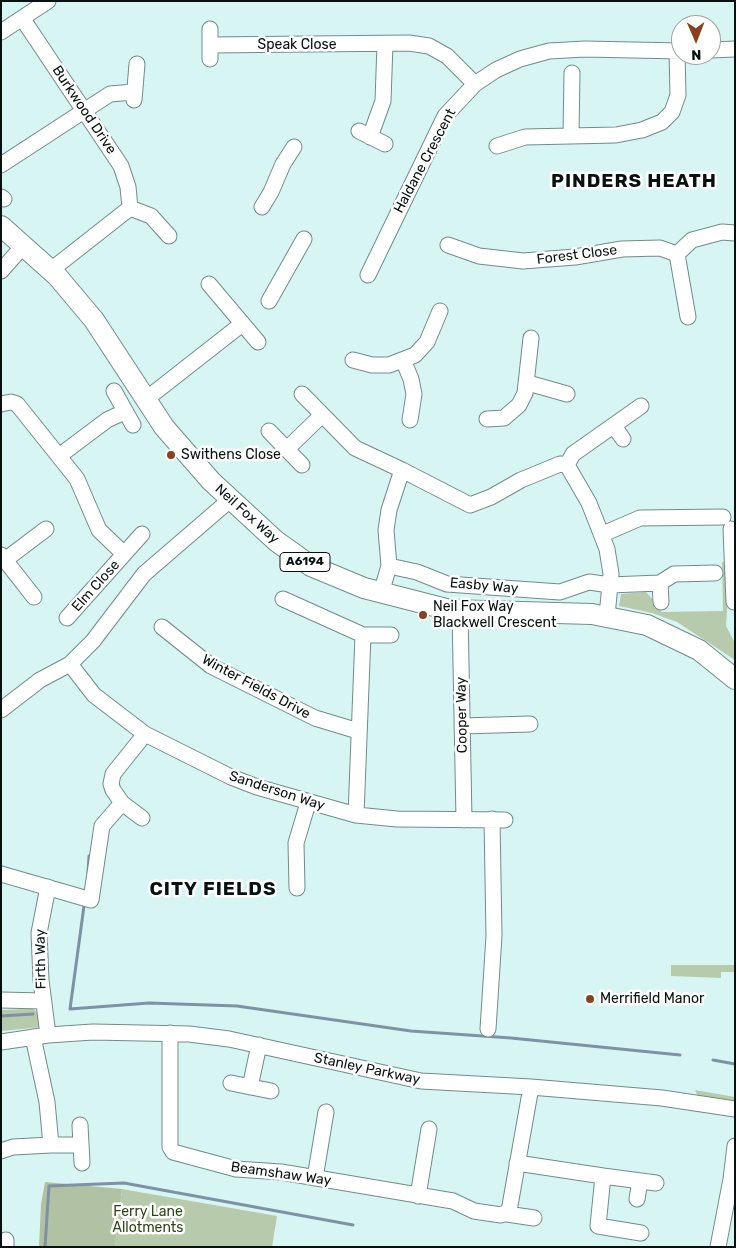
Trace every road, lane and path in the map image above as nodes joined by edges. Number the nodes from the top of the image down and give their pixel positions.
1 (48, 1) edge
2 (22, 18) junction
3 (210, 29) dead end
4 (1, 32) edge
5 (385, 44) junction
6 (735, 49) edge
7 (721, 50) edge
8 (671, 52) edge
9 (137, 64) dead end
10 (679, 65) edge
11 (572, 73) dead end
12 (474, 84) junction
13 (84, 110) junction
14 (571, 135) junction
15 (384, 144) dead end
16 (497, 146) dead end
17 (294, 147) dead end
18 (1, 165) edge
19 (262, 207) dead end
20 (130, 208) junction
21 (1, 226) edge
22 (735, 233) edge
23 (169, 236) dead end
24 (304, 239) dead end
25 (455, 243) dead end
26 (24, 245) junction
27 (677, 254) junction
28 (51, 270) junction
29 (1, 271) edge
30 (368, 275) dead end
31 (209, 284) dead end
32 (269, 301) dead end
33 (440, 311) dead end
34 (688, 317) dead end
35 (242, 324) junction
36 (530, 338) dead end
37 (258, 342) dead end
38 (353, 360) dead end
39 (403, 360) junction
40 (528, 383) junction
41 (114, 391) dead end
42 (302, 394) dead end
43 (557, 395) dead end
44 (145, 400) junction
45 (1, 404) edge
46 (641, 406) dead end
47 (124, 412) junction
48 (322, 415) junction
49 (488, 419) dead end
50 (410, 420) dead end
51 (133, 425) dead end
52 (614, 426) junction
53 (268, 431) dead end
54 (624, 439) dead end
55 (287, 449) junction
56 (59, 456) junction
57 (302, 465) dead end
58 (567, 465) junction
59 (402, 470) junction
60 (227, 496) junction
61 (729, 521) edge
62 (46, 529) dead end
63 (142, 534) dead end
64 (603, 534) junction
65 (124, 554) junction
66 (3, 558) edge
67 (389, 566) junction
68 (715, 574) dead end
69 (660, 584) junction
70 (610, 585) junction
71 (380, 593) junction
72 (34, 597) dead end
73 (283, 599) dead end
74 (661, 602) dead end
75 (734, 602) edge
76 (460, 611) junction
77 (607, 616) junction
78 (68, 618) dead end
79 (162, 627) dead end
80 (391, 635) dead end
81 (363, 636) junction
82 (70, 664) junction
83 (735, 679) edge
84 (3, 706) edge
85 (530, 724) dead end
86 (462, 726) junction
87 (358, 731) junction
88 (145, 734) junction
89 (122, 803) junction
90 (308, 803) junction
91 (356, 815) junction
92 (142, 818) dead end
93 (464, 820) junction
94 (1, 874) edge
95 (48, 887) junction
96 (297, 888) dead end
97 (1, 1000) edge
98 (43, 1001) junction
99 (488, 1029) dead end
100 (170, 1033) junction
101 (40, 1036) junction
102 (1, 1042) edge
103 (259, 1046) junction
104 (231, 1084) dead end
105 (250, 1087) junction
106 (531, 1087) junction
107 (271, 1091) dead end
108 (735, 1109) edge
109 (326, 1112) dead end
110 (80, 1125) dead end
111 (429, 1129) dead end
112 (51, 1145) junction
113 (81, 1145) junction
114 (735, 1146) edge
115 (1, 1151) edge
116 (82, 1163) dead end
117 (517, 1163) junction
118 (603, 1176) junction
119 (315, 1178) junction
120 (640, 1181) junction
121 (656, 1183) dead end
122 (732, 1191) edge
123 (418, 1196) junction
124 (637, 1199) dead end
125 (507, 1214) junction
126 (534, 1218) dead end
127 (641, 1233) dead end
128 (718, 1247) edge

1 - 2 street
2 - 4 street
2 - 13 street, Burkwood Drive
3 - 5 street, Speak Close
5 - 12 street, Speak Close
5 - 15 street
6 - 7 street
8 - 12 street, Haldane Crescent
9 - 13 street
10 - 14 street
11 - 14 street
12 - 30 street, Haldane Crescent
13 - 18 street
13 - 20 street, Burkwood Drive
14 - 16 street
17 - 19 street
20 - 23 street
20 - 28 street
21 - 26 main road, Neil Fox Way / A6194
22 - 27 street
24 - 32 street
25 - 27 street, Forest Close
26 - 28 main road, Neil Fox Way / A6194
26 - 29 street
27 - 34 street
28 - 44 main road, Neil Fox Way / A6194
31 - 35 street
33 - 39 street
35 - 37 street
35 - 44 street
36 - 40 street
38 - 39 street
39 - 50 street
40 - 43 street
40 - 49 street
41 - 47 street
42 - 48 street
44 - 60 main road, Neil Fox Way / A6194
45 - 56 street, Elm Close
46 - 52 street
47 - 51 street
47 - 56 street
48 - 55 street
48 - 59 street
52 - 54 street
52 - 58 street
53 - 55 street
55 - 57 street
56 - 65 street, Elm Close
58 - 59 street
58 - 64 street
59 - 67 street
60 - 71 main road, Neil Fox Way / A6194
60 - 82 street
61 - 64 street
61 - 75 street
62 - 66 street
63 - 65 street, Elm Close
64 - 70 street
65 - 78 street, Elm Close
66 - 72 street
67 - 70 street, Easby Way
67 - 71 street
68 - 69 street
69 - 70 street, Easby Way
69 - 74 street
70 - 77 street
71 - 76 main road, Neil Fox Way / A6194
73 - 81 street
76 - 77 main road, Neil Fox Way / A6194
76 - 86 street, Cooper Way
77 - 83 main road, Neil Fox Way / A6194
79 - 87 street, Winter Fields Drive
80 - 81 street
81 - 87 street
82 - 84 street
82 - 88 street, Sanderson Way
85 - 86 street
86 - 93 street, Cooper Way
87 - 91 street
88 - 89 street
88 - 90 street, Sanderson Way
89 - 92 street
89 - 95 street
90 - 91 street, Sanderson Way
90 - 96 street
91 - 93 street, Sanderson Way
93 - 99 street, Sanderson Way
94 - 95 street
95 - 98 street, Firth Way
97 - 98 street, Firth Way
98 - 101 street, Firth Way
100 - 101 street, Stanley Parkway
100 - 103 street, Stanley Parkway
100 - 119 street, Beamshaw Way
101 - 102 street, Stanley Parkway
101 - 112 street, Firth Way
103 - 105 street
103 - 106 street, Stanley Parkway
104 - 105 street
105 - 107 street
106 - 108 street, Stanley Parkway
106 - 117 street
109 - 119 street
110 - 113 street
111 - 123 street
112 - 113 street
112 - 115 street
113 - 116 street
114 - 122 street
117 - 118 street
117 - 125 street
118 - 120 street
118 - 127 street
119 - 123 street, Beamshaw Way
120 - 121 street
120 - 124 street
122 - 128 street
123 - 125 street, Beamshaw Way
125 - 126 street, Beamshaw Way

